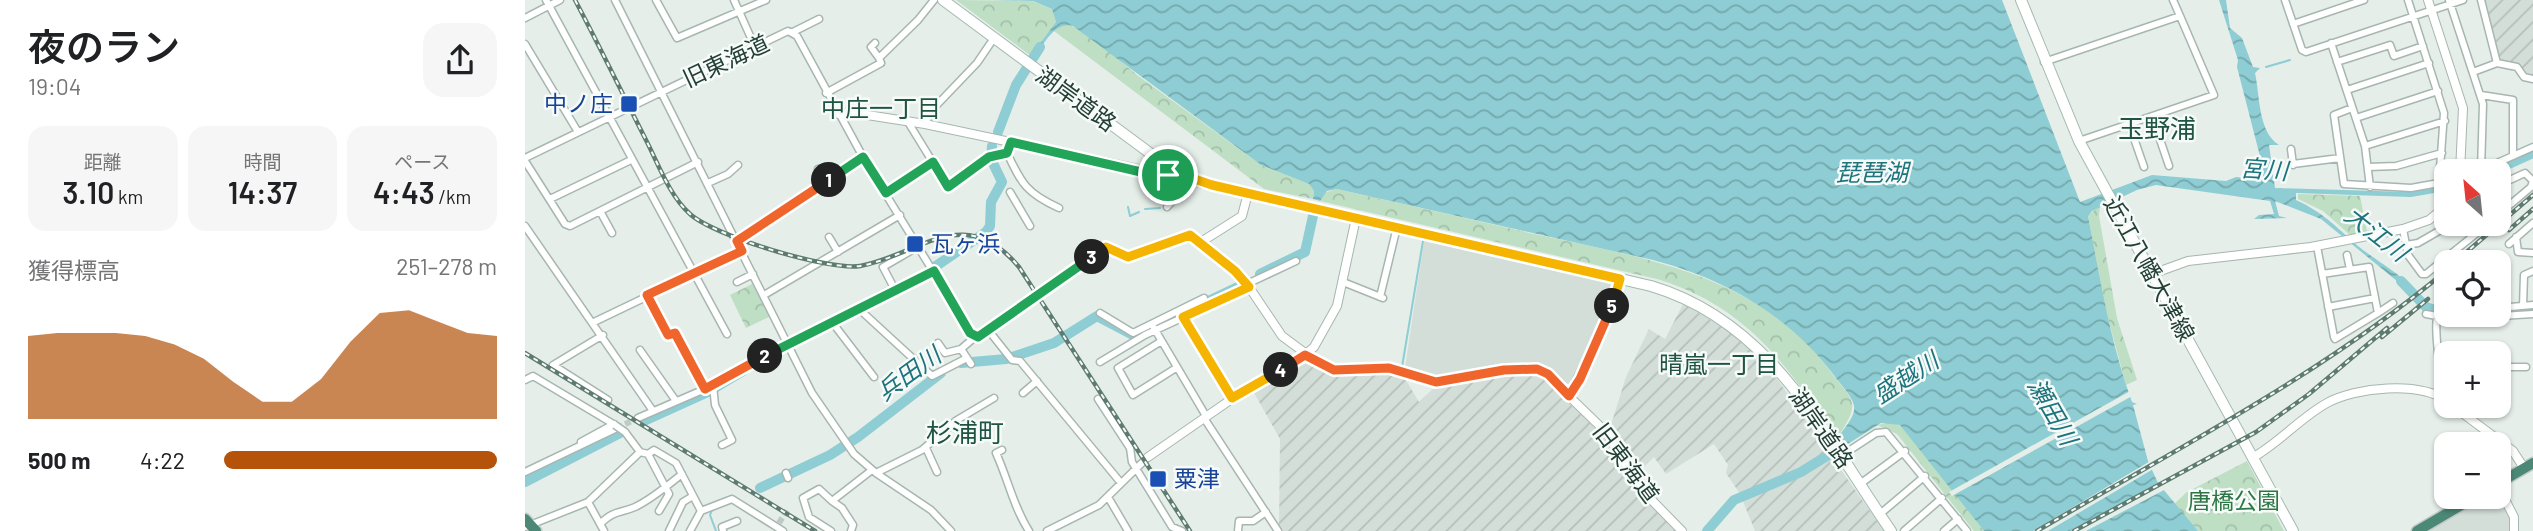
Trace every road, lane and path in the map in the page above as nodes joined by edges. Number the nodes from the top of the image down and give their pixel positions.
1 (560, 0) edge
2 (615, 0) edge
3 (656, 0) edge
4 (734, 0) edge
5 (766, 0) edge
6 (934, 0) edge
7 (943, 0) edge
8 (2021, 0) edge
9 (2173, 0) edge
10 (2285, 0) edge
11 (2364, 0) edge
12 (2408, 0) edge
13 (2428, 0) edge
14 (2463, 0) edge
15 (2481, 0) edge
16 (2450, 2) edge
17 (547, 3) edge
18 (2432, 10) junction
19 (739, 12) junction
20 (2180, 16) junction
21 (2413, 16) junction
22 (525, 18) edge
23 (820, 19) dead end
24 (2293, 24) junction
25 (793, 32) junction
26 (994, 38) junction
27 (875, 43) dead end
28 (2331, 43) junction
29 (525, 44) edge
30 (2423, 46) junction
31 (755, 47) junction
32 (879, 58) junction
33 (2045, 62) junction
34 (2337, 62) junction
35 (2429, 63) junction
36 (2497, 63) junction
37 (2473, 72) junction
38 (2533, 79) edge
39 (2347, 90) junction
40 (662, 91) junction
41 (2438, 91) junction
42 (826, 93) junction
43 (2481, 95) junction
44 (2353, 108) junction
45 (839, 114) junction
46 (2153, 116) junction
47 (608, 117) junction
48 (2356, 118) junction
49 (2445, 121) junction
50 (908, 122) junction
51 (925, 124) junction
52 (2129, 124) junction
53 (578, 132) junction
54 (2079, 141) junction
55 (1011, 142) junction
56 (2365, 146) junction
57 (2533, 147) edge
58 (2291, 149) dead end
59 (1007, 153) junction
60 (2442, 153) junction
61 (2513, 156) junction
62 (863, 157) junction
63 (2340, 158) junction
64 (2442, 159) edge
65 (2461, 159) edge
66 (2480, 159) edge
67 (2506, 159) edge
68 (525, 160) edge
69 (631, 160) junction
70 (698, 162) junction
71 (933, 162) junction
72 (1161, 162) junction
73 (738, 165) dead end
74 (2169, 166) dead end
75 (2144, 167) dead end
76 (2368, 167) junction
77 (818, 169) dead end
78 (1148, 172) junction
79 (1183, 175) junction
80 (2511, 179) edge
81 (827, 181) junction
82 (708, 183) junction
83 (2434, 184) edge
84 (645, 187) junction
85 (2371, 187) junction
86 (1010, 192) dead end
87 (886, 193) junction
88 (1248, 193) junction
89 (550, 199) junction
90 (2511, 204) edge
91 (1167, 207) dead end
92 (1059, 208) dead end
93 (600, 211) junction
94 (900, 215) junction
95 (2434, 216) edge
96 (1356, 218) junction
97 (2533, 223) edge
98 (525, 226) edge
99 (1030, 226) dead end
100 (1397, 228) junction
101 (2403, 229) junction
102 (612, 233) dead end
103 (2434, 234) edge
104 (2469, 236) edge
105 (828, 237) dead end
106 (2517, 237) junction
107 (737, 241) junction
108 (1201, 242) junction
109 (2509, 244) dead end
110 (2406, 245) junction
111 (919, 246) junction
112 (2317, 246) junction
113 (742, 251) junction
114 (838, 252) junction
115 (2533, 253) edge
116 (2347, 255) dead end
117 (1296, 261) dead end
118 (2350, 269) junction
119 (934, 271) junction
120 (2533, 271) edge
121 (693, 273) junction
122 (753, 274) junction
123 (2152, 274) junction
124 (2322, 274) junction
125 (1620, 279) junction
126 (737, 282) dead end
127 (1343, 282) junction
128 (1248, 286) junction
129 (894, 288) junction
130 (647, 295) junction
131 (764, 295) junction
132 (1204, 298) dead end
133 (2375, 298) junction
134 (2393, 303) dead end
135 (2533, 305) edge
136 (2523, 306) junction
137 (2328, 307) junction
138 (2511, 307) edge
139 (858, 309) junction
140 (1100, 313) dead end
141 (2378, 313) junction
142 (2426, 314) dead end
143 (2434, 314) edge
144 (2533, 314) edge
145 (2511, 316) edge
146 (1183, 317) junction
147 (594, 322) junction
148 (832, 323) junction
149 (1154, 327) junction
150 (989, 331) junction
151 (727, 334) dead end
152 (603, 335) junction
153 (975, 337) junction
154 (1160, 342) junction
155 (938, 343) dead end
156 (789, 346) junction
157 (961, 349) junction
158 (640, 350) dead end
159 (1305, 355) junction
160 (1100, 362) dead end
161 (2511, 367) edge
162 (1176, 368) junction
163 (2526, 368) dead end
164 (874, 377) dead end
165 (525, 380) edge
166 (1037, 381) junction
167 (713, 388) junction
168 (705, 389) junction
169 (1023, 393) dead end
170 (2434, 394) edge
171 (567, 395) junction
172 (1569, 396) junction
173 (994, 398) dead end
174 (1232, 398) junction
175 (1098, 399) dead end
176 (557, 400) dead end
177 (608, 400) dead end
178 (676, 401) junction
179 (657, 411) junction
180 (1205, 417) junction
181 (638, 418) tunnel mouth
182 (2470, 418) edge
183 (615, 426) junction
184 (722, 445) dead end
185 (926, 448) junction
186 (1002, 450) dead end
187 (1905, 451) junction
188 (640, 452) junction
189 (648, 454) junction
190 (1841, 456) junction
191 (1148, 457) joint
192 (2252, 458) junction
193 (2528, 465) edge
194 (1137, 468) junction
195 (525, 472) edge
196 (874, 472) junction
197 (937, 472) dead end
198 (682, 474) junction
199 (1925, 476) junction
200 (2511, 477) edge
201 (1121, 483) junction
202 (1860, 484) junction
203 (666, 488) junction
204 (693, 496) junction
205 (1108, 497) junction
206 (1942, 498) junction
207 (832, 501) junction
208 (588, 502) junction
209 (2455, 509) edge
210 (2510, 509) edge
211 (659, 511) dead end
212 (701, 511) junction
213 (1266, 512) junction
214 (1880, 514) junction
215 (1958, 519) junction
216 (737, 521) dead end
217 (529, 525) edge
218 (780, 527) edge
219 (602, 528) edge
220 (1276, 528) edge
221 (949, 529) edge
222 (669, 531) edge
223 (691, 531) edge
224 (723, 531) edge
225 (831, 531) edge
226 (851, 531) edge
227 (937, 531) edge
228 (1029, 531) edge
229 (1047, 531) edge
230 (1128, 531) edge
231 (1182, 531) edge
232 (1238, 531) edge
233 (1269, 531) edge
234 (1682, 531) edge
235 (1891, 531) edge
236 (1903, 531) edge
237 (1944, 531) edge
238 (1967, 531) edge
239 (2293, 531) edge
240 (2417, 531) edge
241 (2514, 531) edge

1 - 17 street
2 - 40 street, 旧東海道
3 - 19 street
4 - 19 street
5 - 19 street
6 - 32 street
7 - 26 main road, 湖岸道路
8 - 33 main road, 近江八幡大津線
9 - 20 street
10 - 24 street
11 - 24 street
12 - 21 street
13 - 18 street
14 - 16 street
15 - 36 street
16 - 18 street
16 - 37 street
17 - 22 street
17 - 47 street
18 - 21 street
18 - 65 street
19 - 31 street
20 - 33 street
20 - 46 street
21 - 28 street
21 - 30 street
23 - 25 street
24 - 28 street
25 - 31 street, 旧東海道
25 - 42 street, 旧東海道
26 - 51 street
26 - 72 main road, 湖岸道路
27 - 32 street
28 - 34 street
29 - 53 street
30 - 34 street
30 - 35 street
31 - 40 street, 旧東海道
32 - 42 street
33 - 54 main road, 近江八幡大津線
34 - 39 street
35 - 39 street
35 - 41 street
36 - 37 street
36 - 38 street
37 - 43 street
39 - 44 street
40 - 47 street
40 - 70 street
41 - 48 street
41 - 49 street
42 - 45 street, 旧東海道
43 - 61 street
43 - 66 street
44 - 48 street
44 - 63 street
45 - 50 street
45 - 62 street, 旧東海道
46 - 52 street
46 - 74 street
47 - 53 street
47 - 69 street
48 - 56 street
49 - 56 street
49 - 60 street
50 - 51 street
50 - 71 street
51 - 55 street
52 - 54 street
52 - 75 street
53 - 68 street
54 - 123 main road, 近江八幡大津線
55 - 59 street
55 - 78 street
56 - 76 street
57 - 61 street
58 - 63 street
59 - 71 street
59 - 92 street
60 - 64 street
60 - 76 street
61 - 67 street
62 - 81 street
62 - 87 street, 旧東海道
63 - 85 street
68 - 89 street
69 - 84 street
69 - 89 street
70 - 82 street
70 - 84 street
71 - 87 street
72 - 78 street
72 - 79 main road, 湖岸道路
73 - 82 street
76 - 85 street
77 - 81 street
78 - 79 street
79 - 88 main road, 湖岸道路
79 - 91 street
80 - 90 street
81 - 107 street
82 - 107 street
83 - 85 street
84 - 93 street
84 - 121 street
86 - 99 street
87 - 94 street, 旧東海道
88 - 96 main road, 湖岸道路
88 - 108 street
89 - 93 street
93 - 102 street
94 - 111 street, 旧東海道
94 - 114 street
95 - 101 street
96 - 100 main road, 湖岸道路
96 - 127 street
97 - 106 street
98 - 147 street
100 - 125 main road, 湖岸道路
100 - 127 street
101 - 110 street
101 - 112 street
103 - 110 street
104 - 110 street
105 - 114 street
106 - 109 street
106 - 115 street
107 - 113 street
108 - 128 street, 旧東海道
108 - 150 street
111 - 119 street, 旧東海道
111 - 129 street
112 - 123 street
112 - 124 street
113 - 121 street
113 - 122 street
114 - 131 street
116 - 118 street
117 - 128 street
118 - 124 street
118 - 133 street
119 - 129 street
119 - 153 street, 旧東海道
120 - 136 street
121 - 130 street
121 - 151 street
122 - 126 street
122 - 131 street
123 - 192 main road, 近江八幡大津線
124 - 137 street
125 - 172 street
125 - 190 main road, 湖岸道路
127 - 159 street
128 - 146 street
128 - 159 street, 旧東海道
129 - 139 street
130 - 147 street
130 - 168 street
131 - 156 street
132 - 149 street
133 - 137 street
133 - 141 street
134 - 141 street
135 - 136 street
136 - 138 street
137 - 141 street
139 - 148 street
139 - 157 street
140 - 149 street
142 - 143 street
144 - 145 street
146 - 149 street
146 - 174 street
147 - 152 street
148 - 156 street
148 - 164 street
149 - 154 street
149 - 160 street
150 - 153 street
150 - 166 street
152 - 177 street
152 - 179 street
153 - 157 street
154 - 162 street
154 - 162 street
155 - 157 street
156 - 167 street
156 - 196 street
158 - 178 street
159 - 172 street, 旧東海道
159 - 174 street
161 - 163 street
162 - 180 street
165 - 171 street
166 - 169 street
166 - 201 street
167 - 168 street
167 - 184 street
168 - 178 street
170 - 192 street
171 - 176 street
171 - 183 street
172 - 234 street, 旧東海道
173 - 185 street
174 - 180 street
175 - 194 street
178 - 179 street
179 - 181 street
180 - 191 street
180 - 213 street
182 - 193 street
183 - 188 street, bridge
183 - 195 street
185 - 196 street
185 - 197 street
186 - 228 street
187 - 190 street
187 - 199 street
187 - 202 street
188 - 189 street
188 - 208 street
189 - 198 street
189 - 203 street
190 - 202 main road, 湖岸道路
191 - 194 street
192 - 239 main road, 近江八幡大津線
193 - 200 highway
194 - 201 street
194 - 231 street
196 - 207 street
196 - 221 street
198 - 203 street
198 - 204 street
199 - 206 street
199 - 214 street
201 - 205 street
202 - 214 main road, 湖岸道路
203 - 211 street
203 - 219 street
204 - 212 street
204 - 222 street
205 - 229 street
205 - 230 street
206 - 215 street
206 - 236 street
207 - 225 street
207 - 226 street
208 - 217 street
208 - 219 street
209 - 240 highway
210 - 241 street
212 - 218 street
212 - 223 street
213 - 220 street
213 - 232 street
214 - 235 main road, 湖岸道路
215 - 237 street
215 - 238 street
216 - 224 street
220 - 233 street
221 - 227 street

